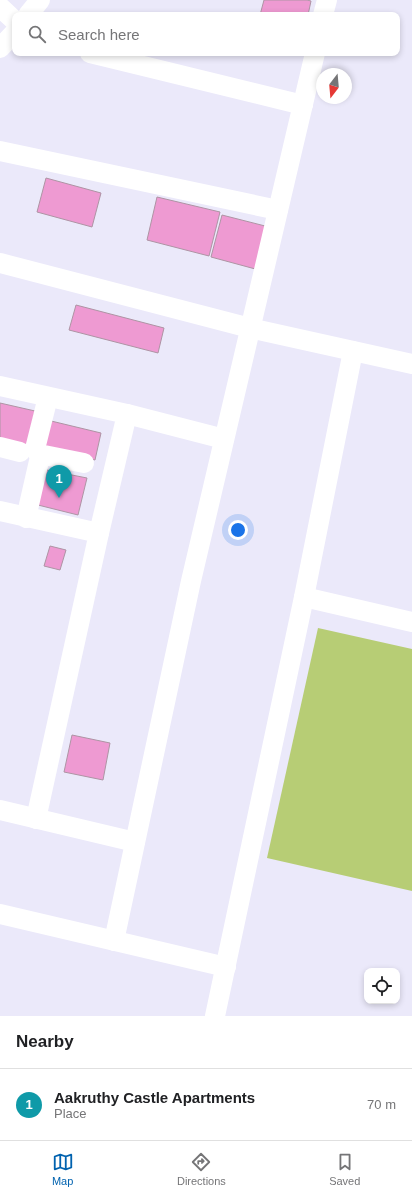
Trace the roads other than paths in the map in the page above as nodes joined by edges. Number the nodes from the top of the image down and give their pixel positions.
1 (40, 0) edge
2 (327, 0) edge
3 (0, 7) edge
4 (30, 12) edge
5 (324, 12) edge
6 (12, 34) edge
7 (102, 56) edge
8 (314, 56) edge
9 (303, 105) junction
10 (0, 151) edge
11 (278, 210) junction
12 (0, 263) edge
13 (250, 328) junction
14 (354, 351) junction
15 (412, 364) edge
16 (0, 386) edge
17 (48, 396) junction
18 (127, 414) junction
19 (224, 439) junction
20 (0, 447) edge
21 (20, 452) dead end
22 (39, 461) dead end
23 (84, 463) dead end
24 (0, 511) edge
25 (26, 518) junction
26 (99, 533) junction
27 (304, 597) junction
28 (412, 622) edge
29 (0, 810) edge
30 (36, 819) junction
31 (135, 842) junction
32 (0, 914) edge
33 (114, 940) junction
34 (226, 967) junction
35 (215, 1016) edge

1 - 4 street
2 - 5 street
3 - 6 street
7 - 9 street
8 - 9 street
9 - 11 street
10 - 11 street
11 - 13 street
12 - 13 street
13 - 14 street
13 - 19 street
14 - 15 street
14 - 27 street
16 - 17 street
17 - 18 street
17 - 23 street
18 - 19 street
18 - 26 street
19 - 31 street
20 - 21 street
22 - 25 street
24 - 25 street
25 - 26 street
26 - 30 street
27 - 28 street
27 - 34 street
29 - 30 street
30 - 31 street
31 - 33 street
32 - 33 street
33 - 34 street
34 - 35 street

